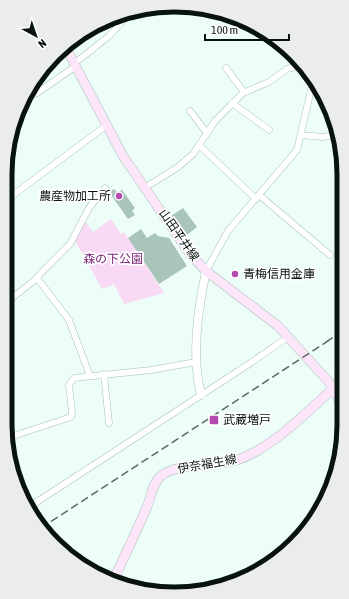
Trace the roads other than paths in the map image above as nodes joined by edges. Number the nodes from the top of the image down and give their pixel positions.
1 (123, 21) edge
2 (68, 51) edge
3 (75, 64) junction
4 (297, 67) edge
5 (226, 68) dead end
6 (312, 87) edge
7 (244, 92) junction
8 (34, 94) edge
9 (232, 102) junction
10 (190, 111) dead end
11 (107, 125) junction
12 (268, 130) dead end
13 (207, 133) junction
14 (301, 135) junction
15 (332, 136) edge
16 (200, 146) junction
17 (146, 187) junction
18 (105, 188) dead end
19 (12, 196) edge
20 (258, 198) junction
21 (330, 255) dead end
22 (206, 271) junction
23 (37, 278) junction
24 (12, 299) edge
25 (288, 337) junction
26 (196, 362) junction
27 (104, 374) junction
28 (90, 376) junction
29 (337, 381) edge
30 (337, 387) edge
31 (201, 395) junction
32 (109, 423) dead end
33 (12, 436) edge
34 (33, 504) edge
35 (115, 576) edge

1 - 3 street
2 - 3 main road, 山田平井線
3 - 8 street
3 - 11 main road, 山田平井線
4 - 7 street
5 - 7 street
6 - 14 street
7 - 9 street
9 - 12 street
9 - 13 street
10 - 13 street
11 - 17 main road, 山田平井線
11 - 19 street
13 - 16 street
14 - 15 street
14 - 20 street
16 - 17 street
16 - 20 street
17 - 22 main road, 山田平井線
18 - 23 street
20 - 21 street
20 - 22 street
22 - 25 main road, 山田平井線
22 - 26 street
23 - 24 street
23 - 28 street
25 - 29 main road, 山田平井線
25 - 31 street
26 - 27 street
26 - 31 street
27 - 28 street
27 - 32 street
28 - 33 street
30 - 35 main road, 伊奈福生線
31 - 34 street

